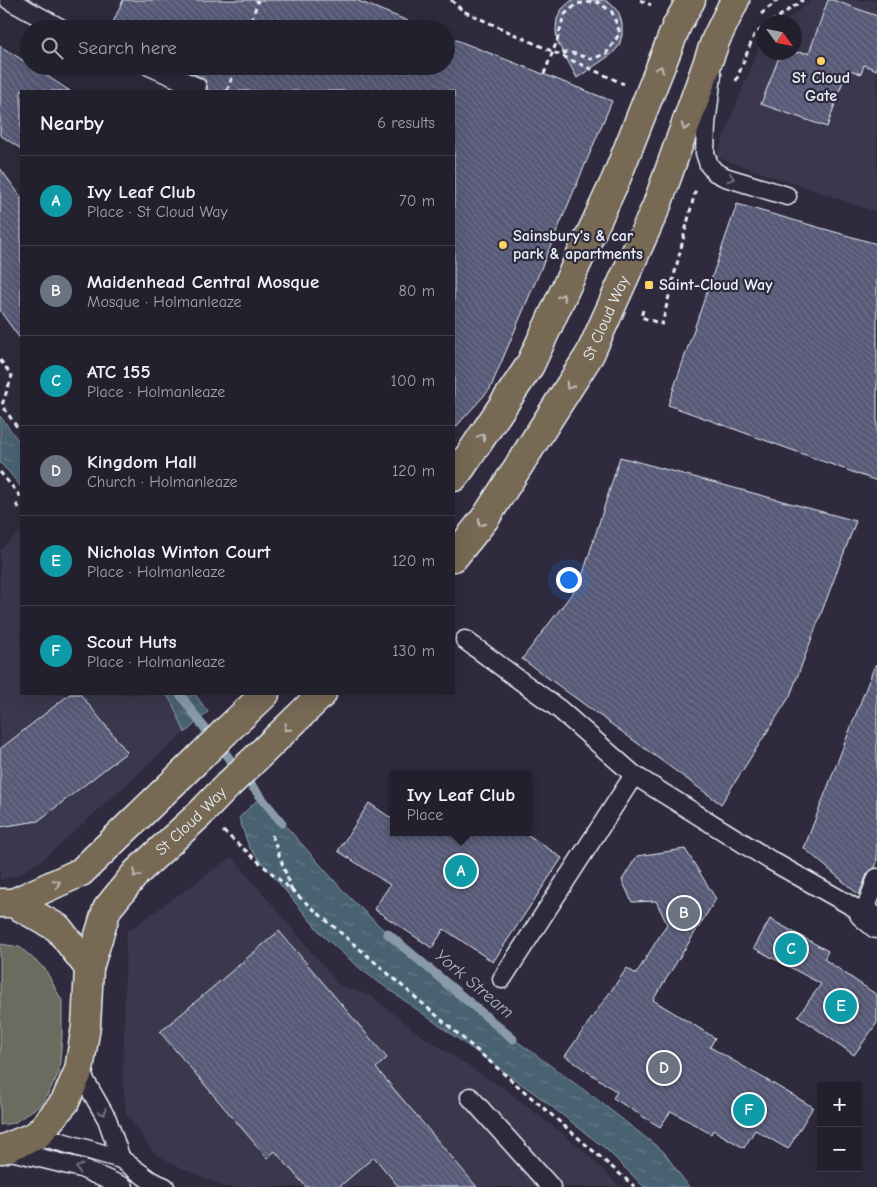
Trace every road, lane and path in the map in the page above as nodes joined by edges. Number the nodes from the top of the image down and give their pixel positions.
1 (9, 0) edge
2 (258, 0) edge
3 (451, 0) edge
4 (640, 0) edge
5 (691, 0) edge
6 (735, 0) edge
7 (803, 0) edge
8 (652, 5) dead end
9 (781, 15) edge
10 (46, 20) edge
11 (252, 20) edge
12 (716, 39) junction
13 (559, 54) junction
14 (544, 74) dead end
15 (170, 75) edge
16 (233, 75) edge
17 (197, 87) dead end
18 (227, 90) edge
19 (649, 95) junction
20 (696, 188) dead end
21 (787, 196) dead end
22 (662, 324) dead end
23 (0, 360) edge
24 (20, 432) edge
25 (0, 472) edge
26 (455, 476) edge
27 (20, 496) edge
28 (16, 504) dead end
29 (20, 509) edge
30 (455, 556) edge
31 (465, 640) dead end
32 (264, 695) edge
33 (321, 695) edge
34 (634, 775) junction
35 (217, 825) dead end
36 (272, 835) dead end
37 (877, 878) edge
38 (292, 891) junction
39 (6, 903) edge
40 (870, 918) edge
41 (89, 968) junction
42 (502, 979) dead end
43 (79, 1070) junction
44 (470, 1097) dead end
45 (37, 1135) junction
46 (2, 1149) edge
47 (121, 1159) junction
48 (124, 1187) edge
49 (165, 1187) edge
50 (551, 1187) edge
51 (635, 1187) edge

1 - 10 lane
2 - 11 path
3 - 13 path
4 - 8 path
19 -> 5 main road
6 - 12 main road, St Cloud Way
7 - 9 path
12 -> 21 lane
12 -> 30 main road, St Cloud Way
13 - 14 path, bridge
13 - 19 path
15 - 17 lane
16 - 18 path
26 -> 19 main road
20 - 22 path
23 - 24 path
25 - 27 path
28 - 29 path
31 - 34 lane
39 -> 32 main road, bridge
33 -> 41 main road, St Cloud Way, bridge
34 - 40 lane
34 - 42 lane
35 - 38 path
36 - 38 path
37 - 40 lane
38 - 51 path
39 - 41 main road
41 - 43 main road, St Cloud Way
43 - 45 main road, St Cloud Way
43 -> 47 lane
44 - 50 lane
45 - 46 main road
45 - 47 lane
48 -> 46 lane
47 - 49 lane

